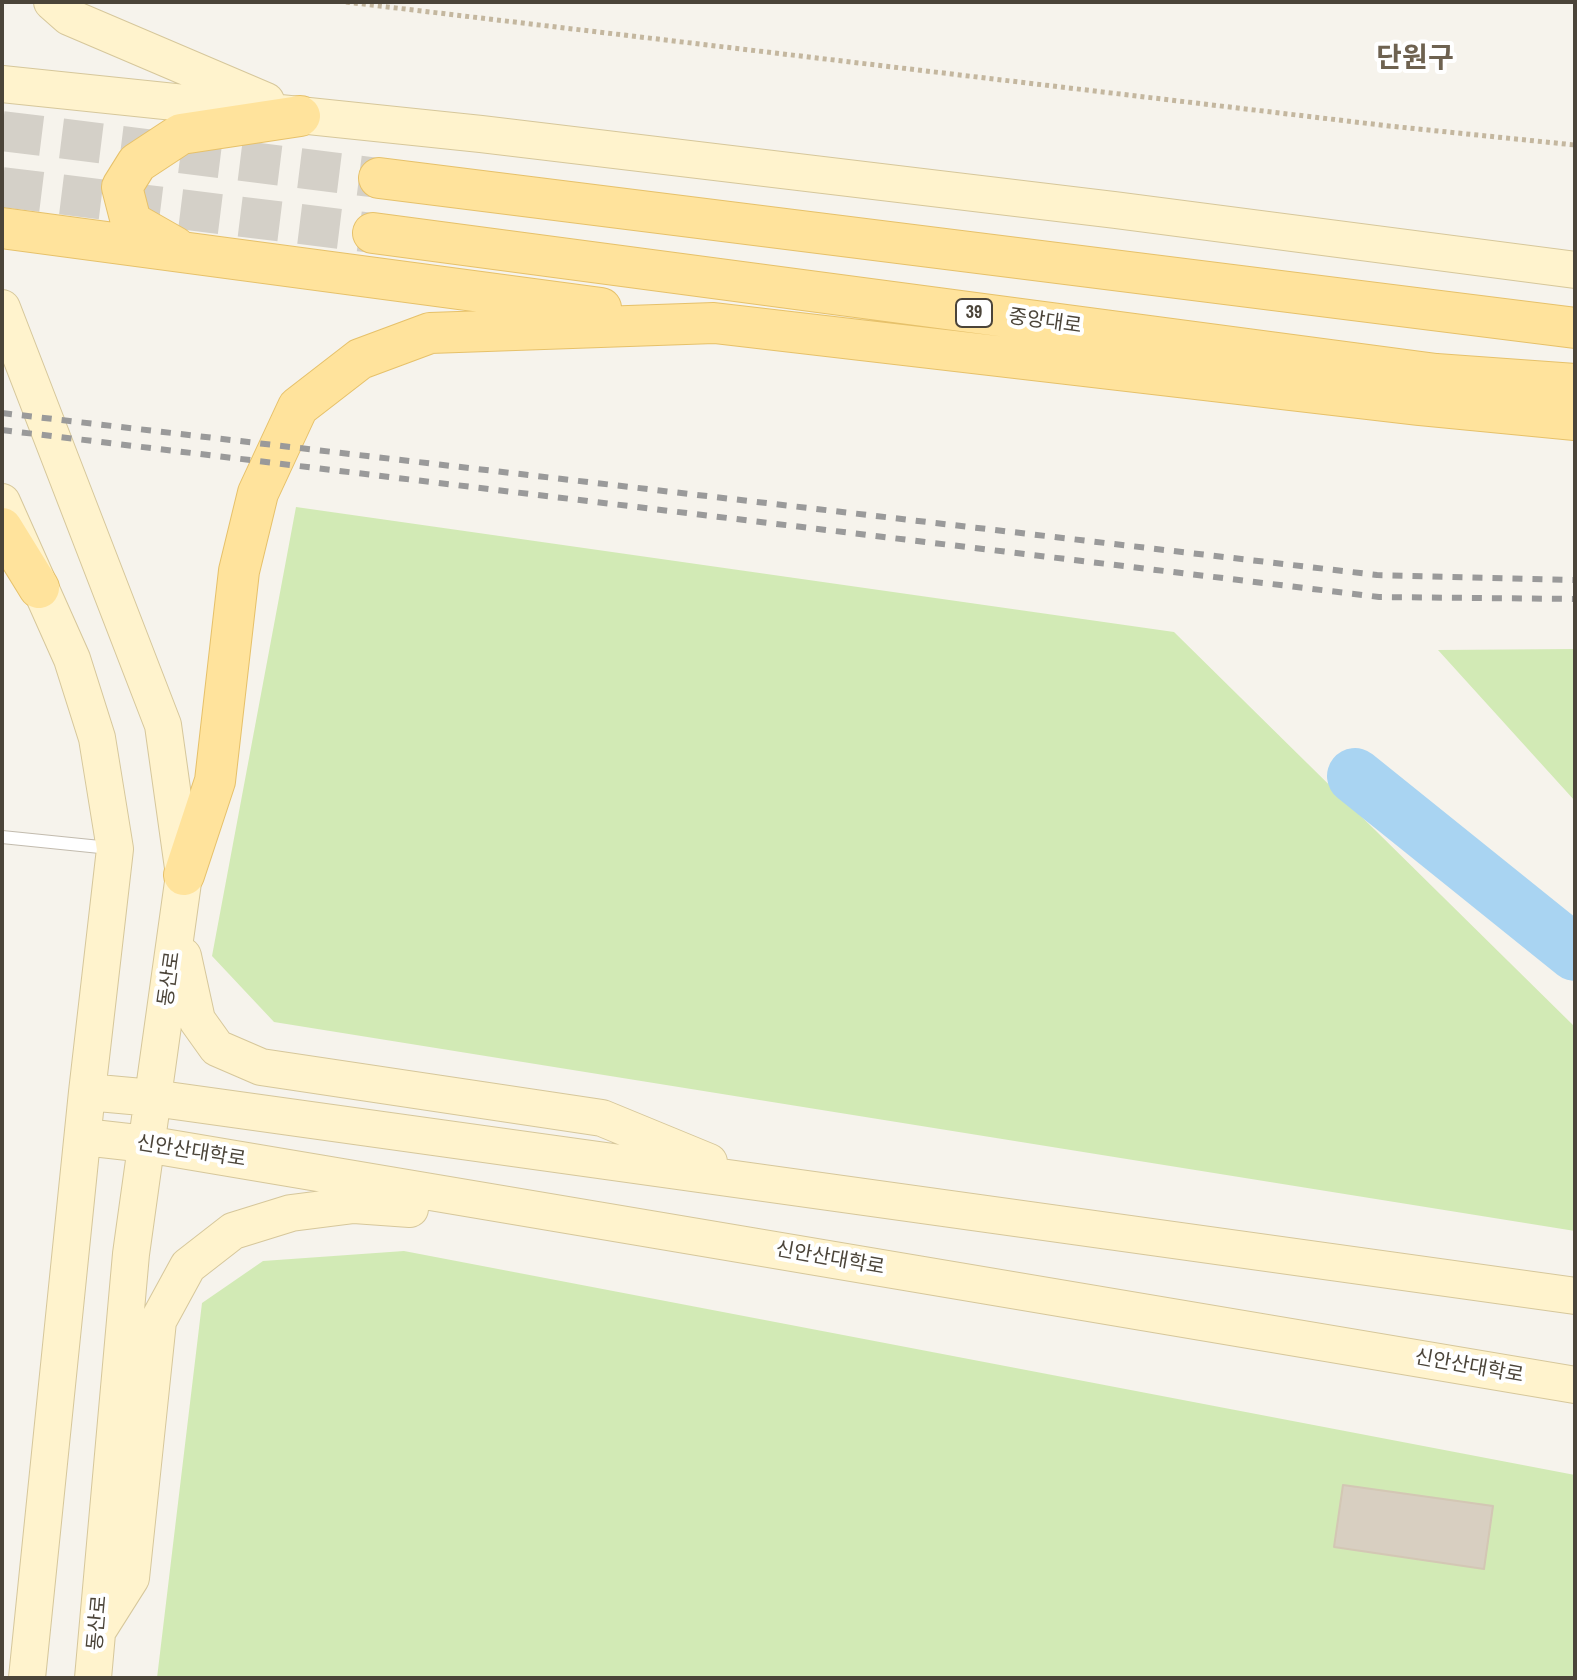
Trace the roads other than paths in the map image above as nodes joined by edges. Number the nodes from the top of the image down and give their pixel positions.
1 (52, 2) edge
2 (2, 84) edge
3 (300, 116) junction
4 (379, 178) tunnel mouth
5 (2, 228) edge
6 (373, 233) tunnel mouth
7 (187, 254) junction
8 (1575, 270) edge
9 (2, 308) edge
10 (714, 323) junction
11 (1575, 328) edge
12 (1575, 384) edge
13 (1575, 420) edge
14 (2, 502) edge
15 (2, 528) edge
16 (39, 588) junction
17 (2, 837) edge
18 (115, 849) junction
19 (184, 875) junction
20 (178, 922) junction
21 (87, 1092) junction
22 (153, 1098) junction
23 (84, 1137) junction
24 (146, 1144) junction
25 (755, 1182) junction
26 (506, 1204) junction
27 (1575, 1296) edge
28 (1575, 1385) edge
29 (97, 1632) junction
30 (27, 1678) edge
31 (93, 1678) edge

1 - 3 street
2 - 3 street
3 - 7 main road
3 - 8 street
4 - 11 main road
5 - 7 main road
6 - 12 main road, 중앙대로 / 39
7 - 10 main road
9 - 19 street, 동산로
10 - 13 main road
10 - 19 main road
14 - 16 street
15 - 16 main road
16 - 18 street
17 - 18 lane
18 - 21 street
19 - 20 street, 동산로
20 - 22 street, 동산로
20 - 25 street
21 - 22 street
21 - 23 street
22 - 24 street, 동산로
22 - 25 street
23 - 24 street, 신안산대학로
23 - 30 street
24 - 26 street, 신안산대학로
24 - 29 street, 동산로
25 - 27 street
26 - 28 street, 신안산대학로
26 - 29 street
29 - 31 street, 동산로

